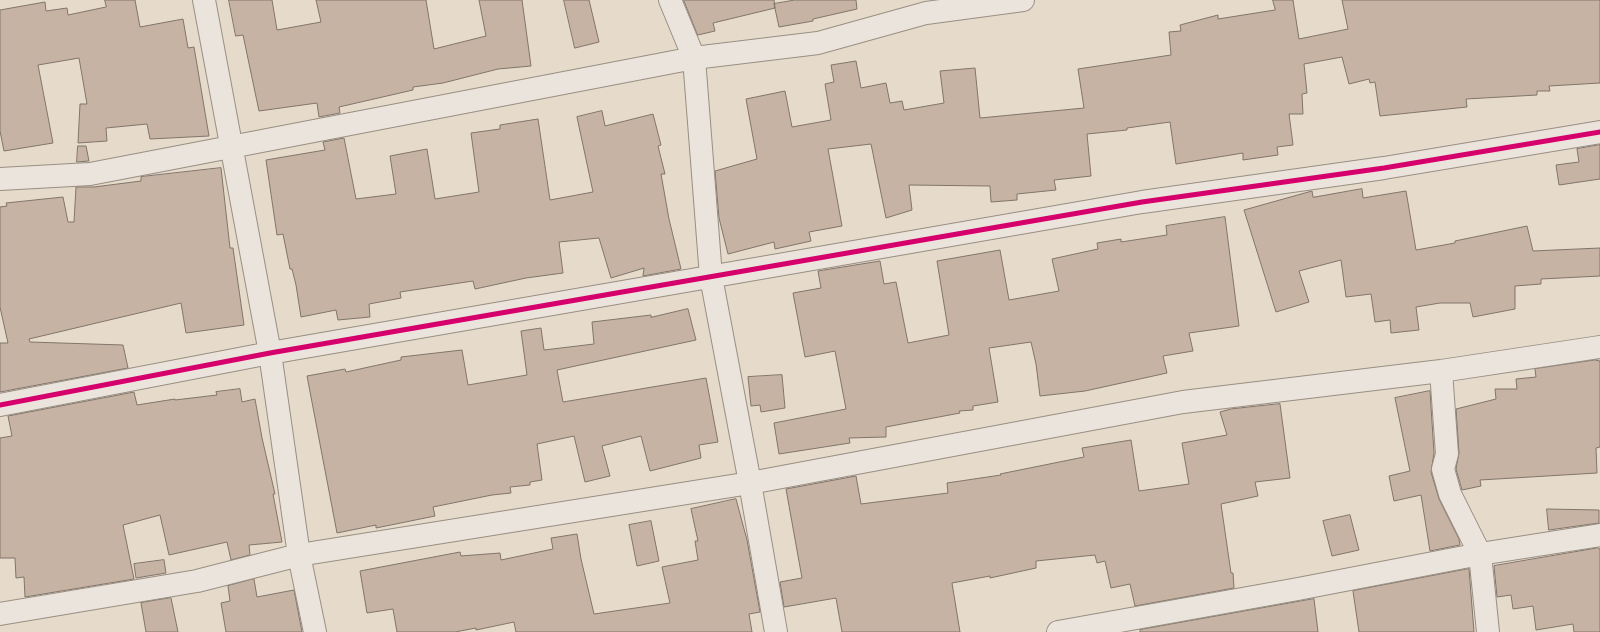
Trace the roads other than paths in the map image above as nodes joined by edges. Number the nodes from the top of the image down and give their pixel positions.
1 (204, 0) edge
2 (670, 0) edge
3 (1023, 0) edge
4 (694, 58) junction
5 (1600, 132) edge
6 (232, 146) junction
7 (0, 179) edge
8 (711, 277) junction
9 (1600, 347) edge
10 (270, 353) junction
11 (1441, 371) junction
12 (0, 405) edge
13 (750, 483) junction
14 (1600, 535) edge
15 (1480, 554) junction
16 (299, 556) junction
17 (0, 614) edge
18 (315, 632) edge
19 (776, 632) edge
20 (1058, 632) edge
21 (1488, 632) edge

1 - 6 street
2 - 4 street
3 - 4 street
4 - 6 street
4 - 8 street
5 - 8 street
6 - 7 street
6 - 10 street
8 - 10 street
8 - 13 street
9 - 11 street
10 - 12 street
10 - 16 street
11 - 13 street
11 - 15 street
13 - 16 street
13 - 19 street
14 - 15 street
15 - 20 street
15 - 21 street
16 - 17 street
16 - 18 street

